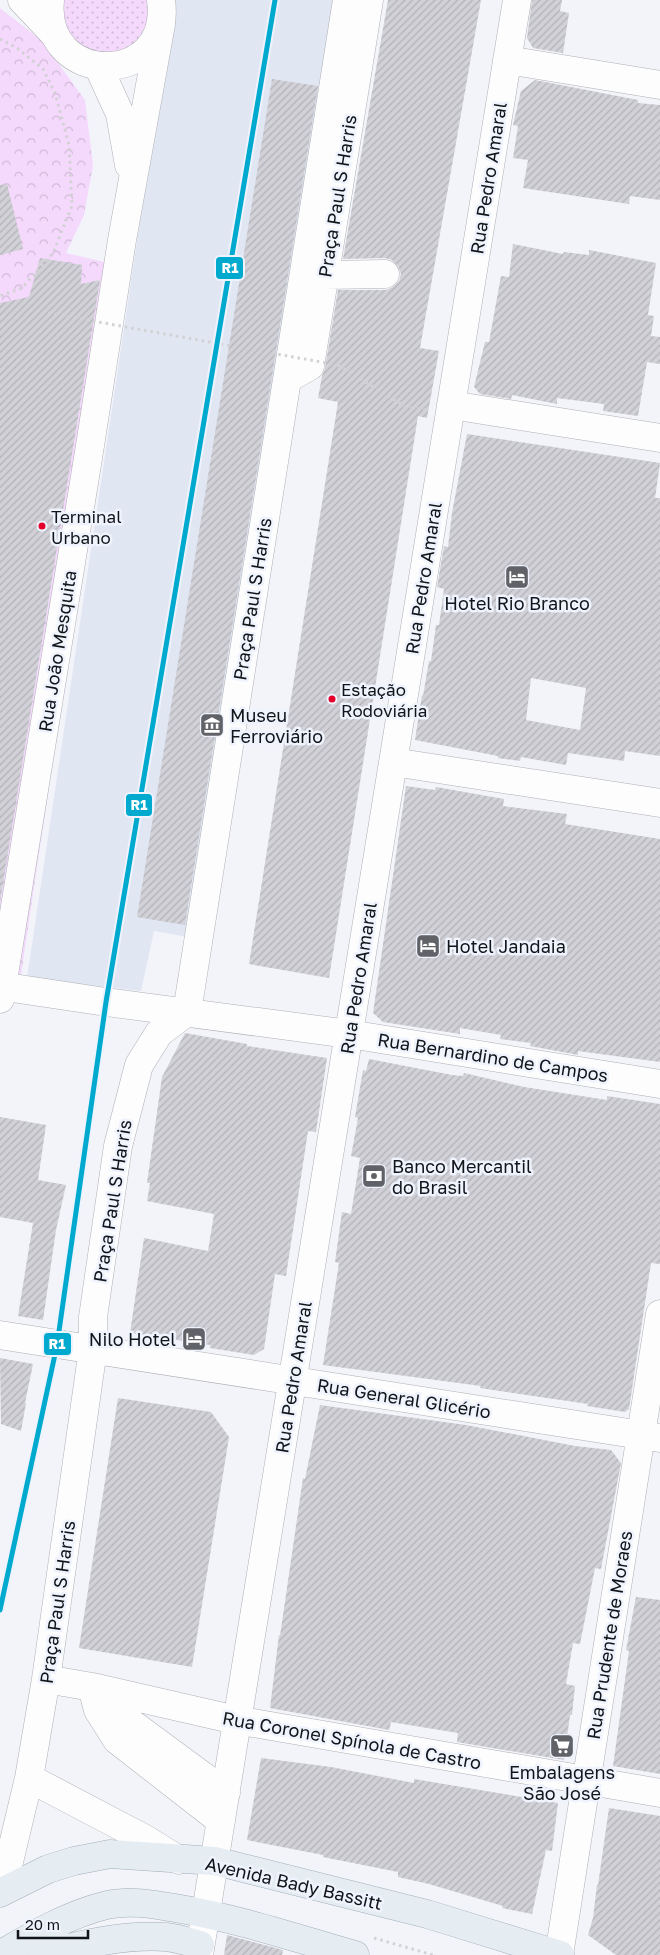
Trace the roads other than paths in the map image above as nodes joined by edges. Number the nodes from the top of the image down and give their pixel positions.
1 (22, 0) edge
2 (50, 0) edge
3 (347, 0) edge
4 (369, 0) edge
5 (517, 0) edge
6 (161, 12) edge
7 (56, 36) junction
8 (507, 60) junction
9 (98, 66) junction
10 (660, 85) edge
11 (132, 184) junction
12 (385, 274) dead end
13 (325, 276) junction
14 (285, 390) junction
15 (450, 410) junction
16 (660, 438) edge
17 (393, 762) junction
18 (660, 803) edge
19 (1, 991) edge
20 (187, 1012) junction
21 (349, 1034) junction
22 (660, 1084) edge
23 (660, 1314) edge
24 (0, 1335) edge
25 (93, 1349) junction
26 (292, 1381) junction
27 (650, 1437) edge
28 (265, 1550) junction
29 (46, 1679) junction
30 (95, 1699) junction
31 (208, 1714) junction
32 (236, 1720) junction
33 (29, 1778) junction
34 (586, 1781) junction
35 (226, 1793) junction
36 (660, 1794) edge
37 (221, 1821) junction
38 (179, 1860) junction
39 (215, 1861) junction
40 (1, 1892) edge
41 (206, 1913) junction
42 (199, 1950) edge
43 (0, 1955) edge
44 (42, 1955) edge
45 (355, 1955) edge
46 (559, 1955) edge

1 - 7 street
2 - 7 street
3 - 14 street, Praça Paul S Harris
4 - 13 street, Praça Paul S Harris
5 - 8 street, Rua Pedro Amaral
6 - 9 street
6 - 11 street, Rua João Mesquita
7 - 9 street
8 - 10 street
8 - 15 street, Rua Pedro Amaral
9 - 11 street, Rua João Mesquita
11 - 19 street, Rua João Mesquita
12 - 13 street
13 - 14 street, Praça Paul S Harris
14 - 20 street, Praça Paul S Harris
15 - 16 street
15 - 17 street, Rua Pedro Amaral
17 - 18 street
17 - 21 street, Rua Pedro Amaral
19 - 20 street, Rua Bernardino de Campos
20 - 21 street, Rua Bernardino de Campos
20 - 25 street, Praça Paul S Harris
21 - 22 street, Rua Bernardino de Campos
21 - 26 street, Rua Pedro Amaral
23 - 27 street, Rua Prudente de Moraes
24 - 25 street, Rua General Glicério
25 - 26 street, Rua General Glicério
25 - 29 street, Praça Paul S Harris
26 - 27 street, Rua General Glicério
26 - 28 street, Rua Pedro Amaral
27 - 34 street, Rua Prudente de Moraes
28 - 31 street
28 - 32 street, Rua Pedro Amaral
29 - 30 street, Rua Coronel Spínola de Castro
29 - 33 street, Praça Paul S Harris
30 - 31 street, Rua Coronel Spínola de Castro
30 - 35 street
30 - 37 street
31 - 32 street, Rua Coronel Spínola de Castro
32 - 34 street, Rua Coronel Spínola de Castro
32 - 35 street, Rua Pedro Amaral
33 - 38 street
33 - 40 street, Praça Paul S Harris
34 - 36 street, Rua Coronel Spínola de Castro
34 - 46 street, Rua Prudente de Moraes
35 - 37 street, Rua Pedro Amaral
37 - 39 street, Rua Pedro Amaral
38 - 39 main road, Avenida Bady Bassitt
38 - 40 main road, Avenida Bady Bassitt
39 - 41 street, Rua Pedro Amaral
39 - 46 main road, Avenida Bady Bassitt
41 - 42 street, Rua Pedro Amaral
41 - 43 main road
41 - 45 main road
42 - 44 main road

